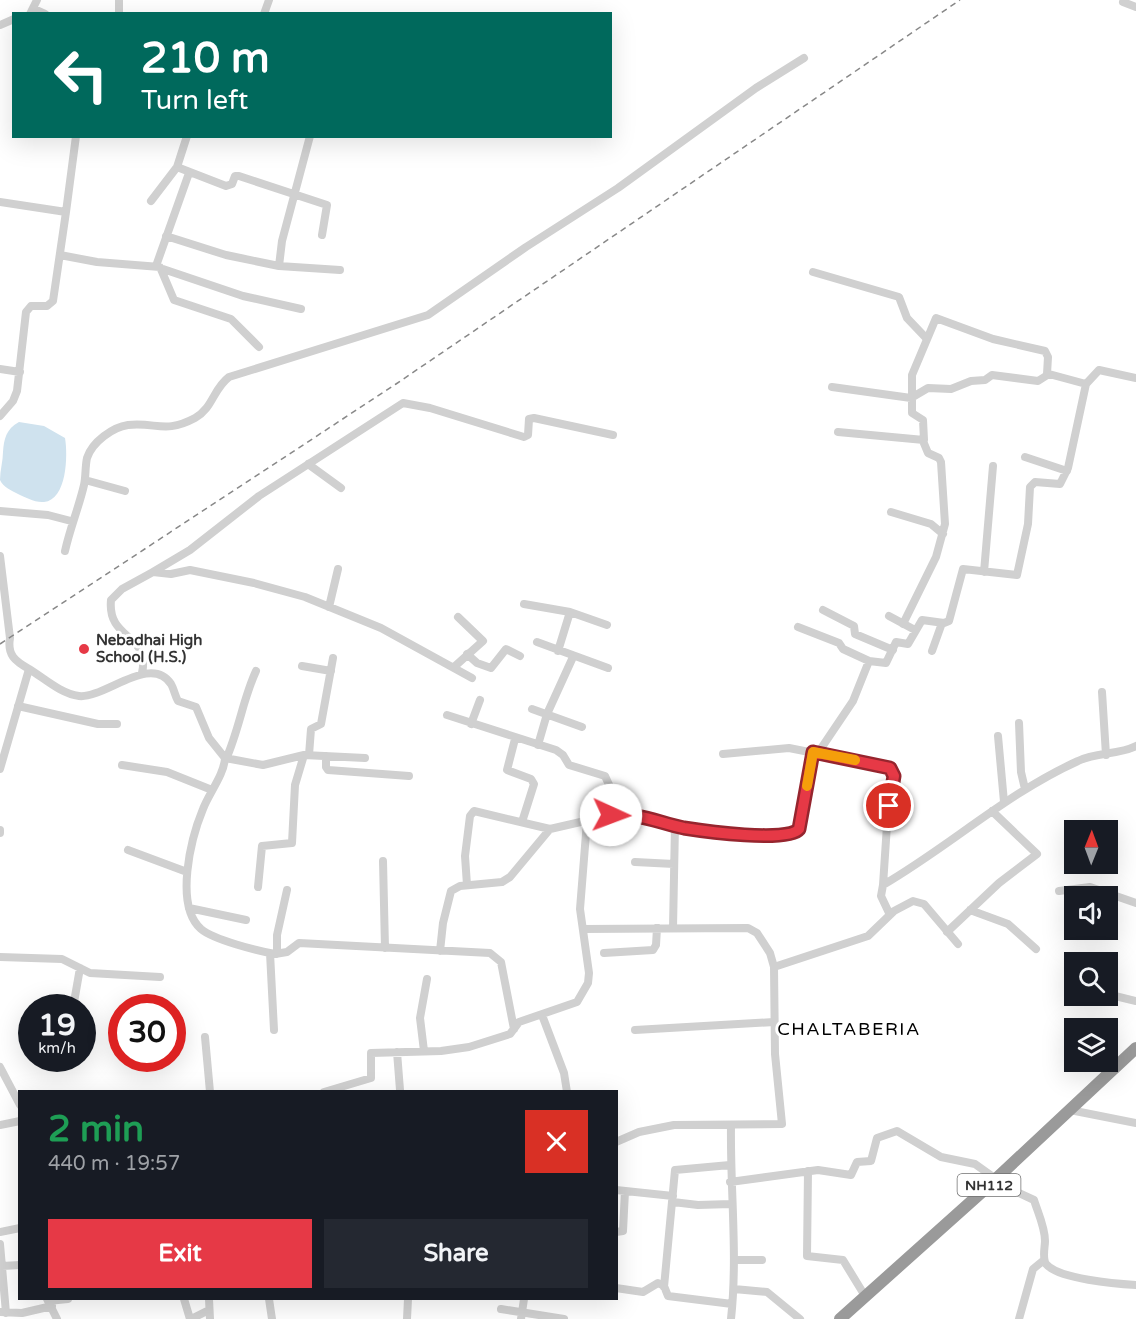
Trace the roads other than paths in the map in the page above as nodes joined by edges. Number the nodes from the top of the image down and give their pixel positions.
1 (38, 0) edge
2 (1123, 3) dead end
3 (1136, 8) edge
4 (32, 11) edge
5 (804, 58) dead end
6 (76, 138) edge
7 (186, 138) edge
8 (309, 138) edge
9 (177, 167) junction
10 (189, 173) junction
11 (295, 195) junction
12 (151, 201) dead end
13 (0, 202) edge
14 (66, 212) junction
15 (322, 235) dead end
16 (166, 236) junction
17 (60, 255) junction
18 (279, 266) junction
19 (159, 267) junction
20 (340, 270) dead end
21 (813, 272) dead end
22 (302, 309) dead end
23 (927, 339) junction
24 (260, 347) dead end
25 (0, 369) edge
26 (20, 372) junction
27 (1047, 374) junction
28 (1136, 378) edge
29 (1086, 384) junction
30 (832, 387) dead end
31 (911, 398) junction
32 (0, 416) edge
33 (838, 432) dead end
34 (614, 435) dead end
35 (923, 441) junction
36 (1025, 457) dead end
37 (308, 464) junction
38 (993, 466) dead end
39 (1067, 471) junction
40 (85, 480) junction
41 (341, 488) dead end
42 (125, 491) dead end
43 (0, 511) edge
44 (891, 512) dead end
45 (71, 521) junction
46 (943, 534) junction
47 (65, 551) dead end
48 (0, 556) edge
49 (338, 569) dead end
50 (153, 572) junction
51 (984, 572) junction
52 (524, 604) dead end
53 (329, 607) junction
54 (823, 610) dead end
55 (570, 612) junction
56 (889, 616) dead end
57 (458, 617) dead end
58 (942, 623) junction
59 (903, 624) junction
60 (607, 625) dead end
61 (798, 627) dead end
62 (915, 630) junction
63 (537, 642) dead end
64 (8, 648) junction
65 (893, 650) junction
66 (558, 651) junction
67 (932, 651) dead end
68 (0, 653) edge
69 (467, 654) junction
70 (520, 656) dead end
71 (573, 657) junction
72 (333, 658) dead end
73 (869, 661) junction
74 (302, 666) dead end
75 (454, 667) junction
76 (608, 668) dead end
77 (29, 669) junction
78 (256, 671) dead end
79 (331, 671) junction
80 (142, 673) junction
81 (472, 678) dead end
82 (1102, 692) dead end
83 (480, 700) dead end
84 (18, 706) junction
85 (532, 709) dead end
86 (547, 714) junction
87 (447, 715) dead end
88 (1019, 723) dead end
89 (117, 724) dead end
90 (471, 724) junction
91 (582, 727) dead end
92 (998, 736) dead end
93 (515, 739) junction
94 (538, 745) junction
95 (1136, 746) edge
96 (816, 752) junction
97 (723, 754) dead end
98 (306, 755) junction
99 (1106, 755) junction
100 (2, 756) edge
101 (326, 756) junction
102 (226, 758) junction
103 (365, 758) dead end
104 (122, 765) dead end
105 (0, 768) edge
106 (409, 776) dead end
107 (1025, 789) junction
108 (212, 790) junction
109 (1004, 802) junction
110 (992, 811) junction
111 (613, 815) junction
112 (587, 821) junction
113 (522, 822) junction
114 (675, 825) junction
115 (550, 829) junction
116 (128, 850) dead end
117 (383, 861) dead end
118 (635, 862) dead end
119 (674, 864) junction
120 (187, 872) junction
121 (467, 885) junction
122 (883, 885) junction
123 (258, 887) dead end
124 (287, 890) dead end
125 (1059, 891) dead end
126 (1136, 903) edge
127 (189, 908) junction
128 (970, 910) junction
129 (890, 915) junction
130 (246, 920) dead end
131 (657, 928) junction
132 (673, 928) junction
133 (583, 929) junction
134 (947, 932) junction
135 (958, 944) dead end
136 (385, 948) junction
137 (1036, 949) dead end
138 (440, 951) junction
139 (604, 953) dead end
140 (274, 954) junction
141 (0, 957) edge
142 (80, 968) junction
143 (774, 968) junction
144 (160, 977) dead end
145 (427, 979) dead end
146 (76, 994) edge
147 (1118, 997) edge
148 (1136, 1001) edge
149 (542, 1016) junction
150 (774, 1022) junction
151 (514, 1029) junction
152 (274, 1030) dead end
153 (635, 1030) dead end
154 (205, 1037) dead end
155 (1136, 1048) edge
156 (424, 1051) junction
157 (397, 1052) junction
158 (0, 1067) edge
159 (210, 1090) edge
160 (331, 1090) edge
161 (400, 1090) dead end
162 (567, 1090) edge
163 (18, 1101) edge
164 (1070, 1110) junction
165 (18, 1121) edge
166 (1136, 1123) edge
167 (0, 1125) edge
168 (731, 1125) junction
169 (618, 1141) edge
170 (730, 1165) junction
171 (807, 1171) junction
172 (994, 1180) junction
173 (730, 1182) junction
174 (621, 1191) edge
175 (673, 1199) junction
176 (731, 1204) junction
177 (18, 1228) edge
178 (0, 1232) edge
179 (618, 1232) edge
180 (0, 1244) edge
181 (735, 1260) junction
182 (762, 1260) dead end
183 (1044, 1260) junction
184 (18, 1265) edge
185 (2, 1266) junction
186 (1136, 1285) edge
187 (664, 1287) junction
188 (618, 1288) edge
189 (734, 1289) junction
190 (865, 1296) junction
191 (184, 1300) edge
192 (269, 1300) edge
193 (408, 1300) edge
194 (524, 1300) edge
195 (49, 1302) edge
196 (732, 1304) junction
197 (501, 1309) dead end
198 (3, 1312) edge
199 (209, 1315) edge
200 (521, 1316) edge
201 (57, 1319) edge
202 (191, 1319) edge
203 (272, 1319) edge
204 (407, 1319) edge
205 (564, 1319) edge
206 (730, 1319) edge
207 (800, 1319) edge
208 (840, 1319) edge
209 (1019, 1319) edge

1 - 4 street
2 - 3 street
5 - 40 street
6 - 14 street
7 - 9 street
8 - 11 street
9 - 10 street
9 - 12 street
10 - 11 street
10 - 16 street
11 - 15 street
11 - 18 street
13 - 14 street
14 - 17 street
16 - 18 street
16 - 19 street
17 - 19 street
17 - 26 street
18 - 20 street
19 - 22 street
19 - 24 street
21 - 23 street
23 - 27 street
23 - 31 street
25 - 26 street
26 - 32 street
27 - 29 street
27 - 31 street
28 - 29 street
29 - 39 street
30 - 31 street
31 - 35 street
33 - 35 street
34 - 37 street
35 - 46 street
36 - 39 street
37 - 41 street
37 - 50 street
38 - 51 street
39 - 51 street
40 - 42 street
40 - 45 street
43 - 45 street
44 - 46 street
45 - 47 street
46 - 59 street
48 - 64 street
49 - 53 street
50 - 53 street
50 - 80 street
51 - 58 street
52 - 55 street
53 - 75 street
54 - 65 street
55 - 60 street
55 - 66 street
56 - 59 street
57 - 69 street
58 - 62 street
58 - 67 street
59 - 62 street
61 - 73 street
62 - 65 street
63 - 66 street
64 - 68 street
64 - 77 street
65 - 73 street
66 - 71 street
69 - 70 street
69 - 75 street
71 - 76 street
71 - 86 street
72 - 79 street
73 - 96 street
74 - 79 street
75 - 81 street
77 - 80 street
77 - 84 street
78 - 102 street
79 - 98 street
80 - 102 street
82 - 99 street
83 - 90 street
84 - 89 street
84 - 100 street
85 - 86 street
86 - 91 street
86 - 94 street
87 - 90 street
88 - 107 street
90 - 93 street
92 - 109 street
93 - 94 street
93 - 113 street
94 - 111 street
95 - 99 street
96 - 97 street
96 - 114 street
96 - 122 street
98 - 101 street
98 - 102 street
98 - 123 street
99 - 107 street
100 - 105 street
101 - 103 street
101 - 106 street
102 - 108 street
104 - 108 street
107 - 109 street
108 - 120 street
109 - 110 street
110 - 122 street
110 - 128 street
111 - 112 street
111 - 114 street
112 - 115 street
112 - 133 street
113 - 115 street
113 - 121 street
114 - 119 street
115 - 121 street
116 - 120 street
117 - 136 street
118 - 119 street
119 - 132 street
120 - 127 street
121 - 138 street
122 - 129 street
124 - 140 street
125 - 126 street
127 - 130 street
127 - 140 street
128 - 134 street
128 - 137 street
129 - 134 street
129 - 143 street
131 - 132 street
131 - 133 street
131 - 139 street
132 - 143 street
133 - 149 street
134 - 135 street
136 - 138 street
136 - 140 street
138 - 151 street
140 - 152 street
141 - 142 street
142 - 144 street
142 - 146 street
143 - 150 street
145 - 156 street
147 - 148 street
149 - 151 street
149 - 162 street
150 - 153 street
150 - 168 street
151 - 156 street
154 - 159 street
155 - 164 highway, NH112
156 - 157 street
157 - 160 street
157 - 161 street
158 - 163 street
164 - 166 street
164 - 172 highway, NH112
165 - 167 street
168 - 169 street
168 - 170 street
170 - 173 street
170 - 175 street
171 - 172 street
171 - 173 street
171 - 190 street
172 - 183 street
172 - 190 highway, NH112
173 - 176 street
174 - 175 street
174 - 179 street
175 - 176 street
175 - 187 street
176 - 181 street
177 - 178 street
180 - 185 street
181 - 182 street
181 - 189 street
183 - 186 street
183 - 209 street
184 - 185 street
185 - 198 street
187 - 188 street
187 - 196 street
189 - 196 street
189 - 207 street
190 - 208 highway, NH112
191 - 202 street
192 - 203 street
193 - 204 street
194 - 200 street
195 - 198 street
195 - 201 street
196 - 206 street
197 - 200 street
199 - 202 street
200 - 205 street

